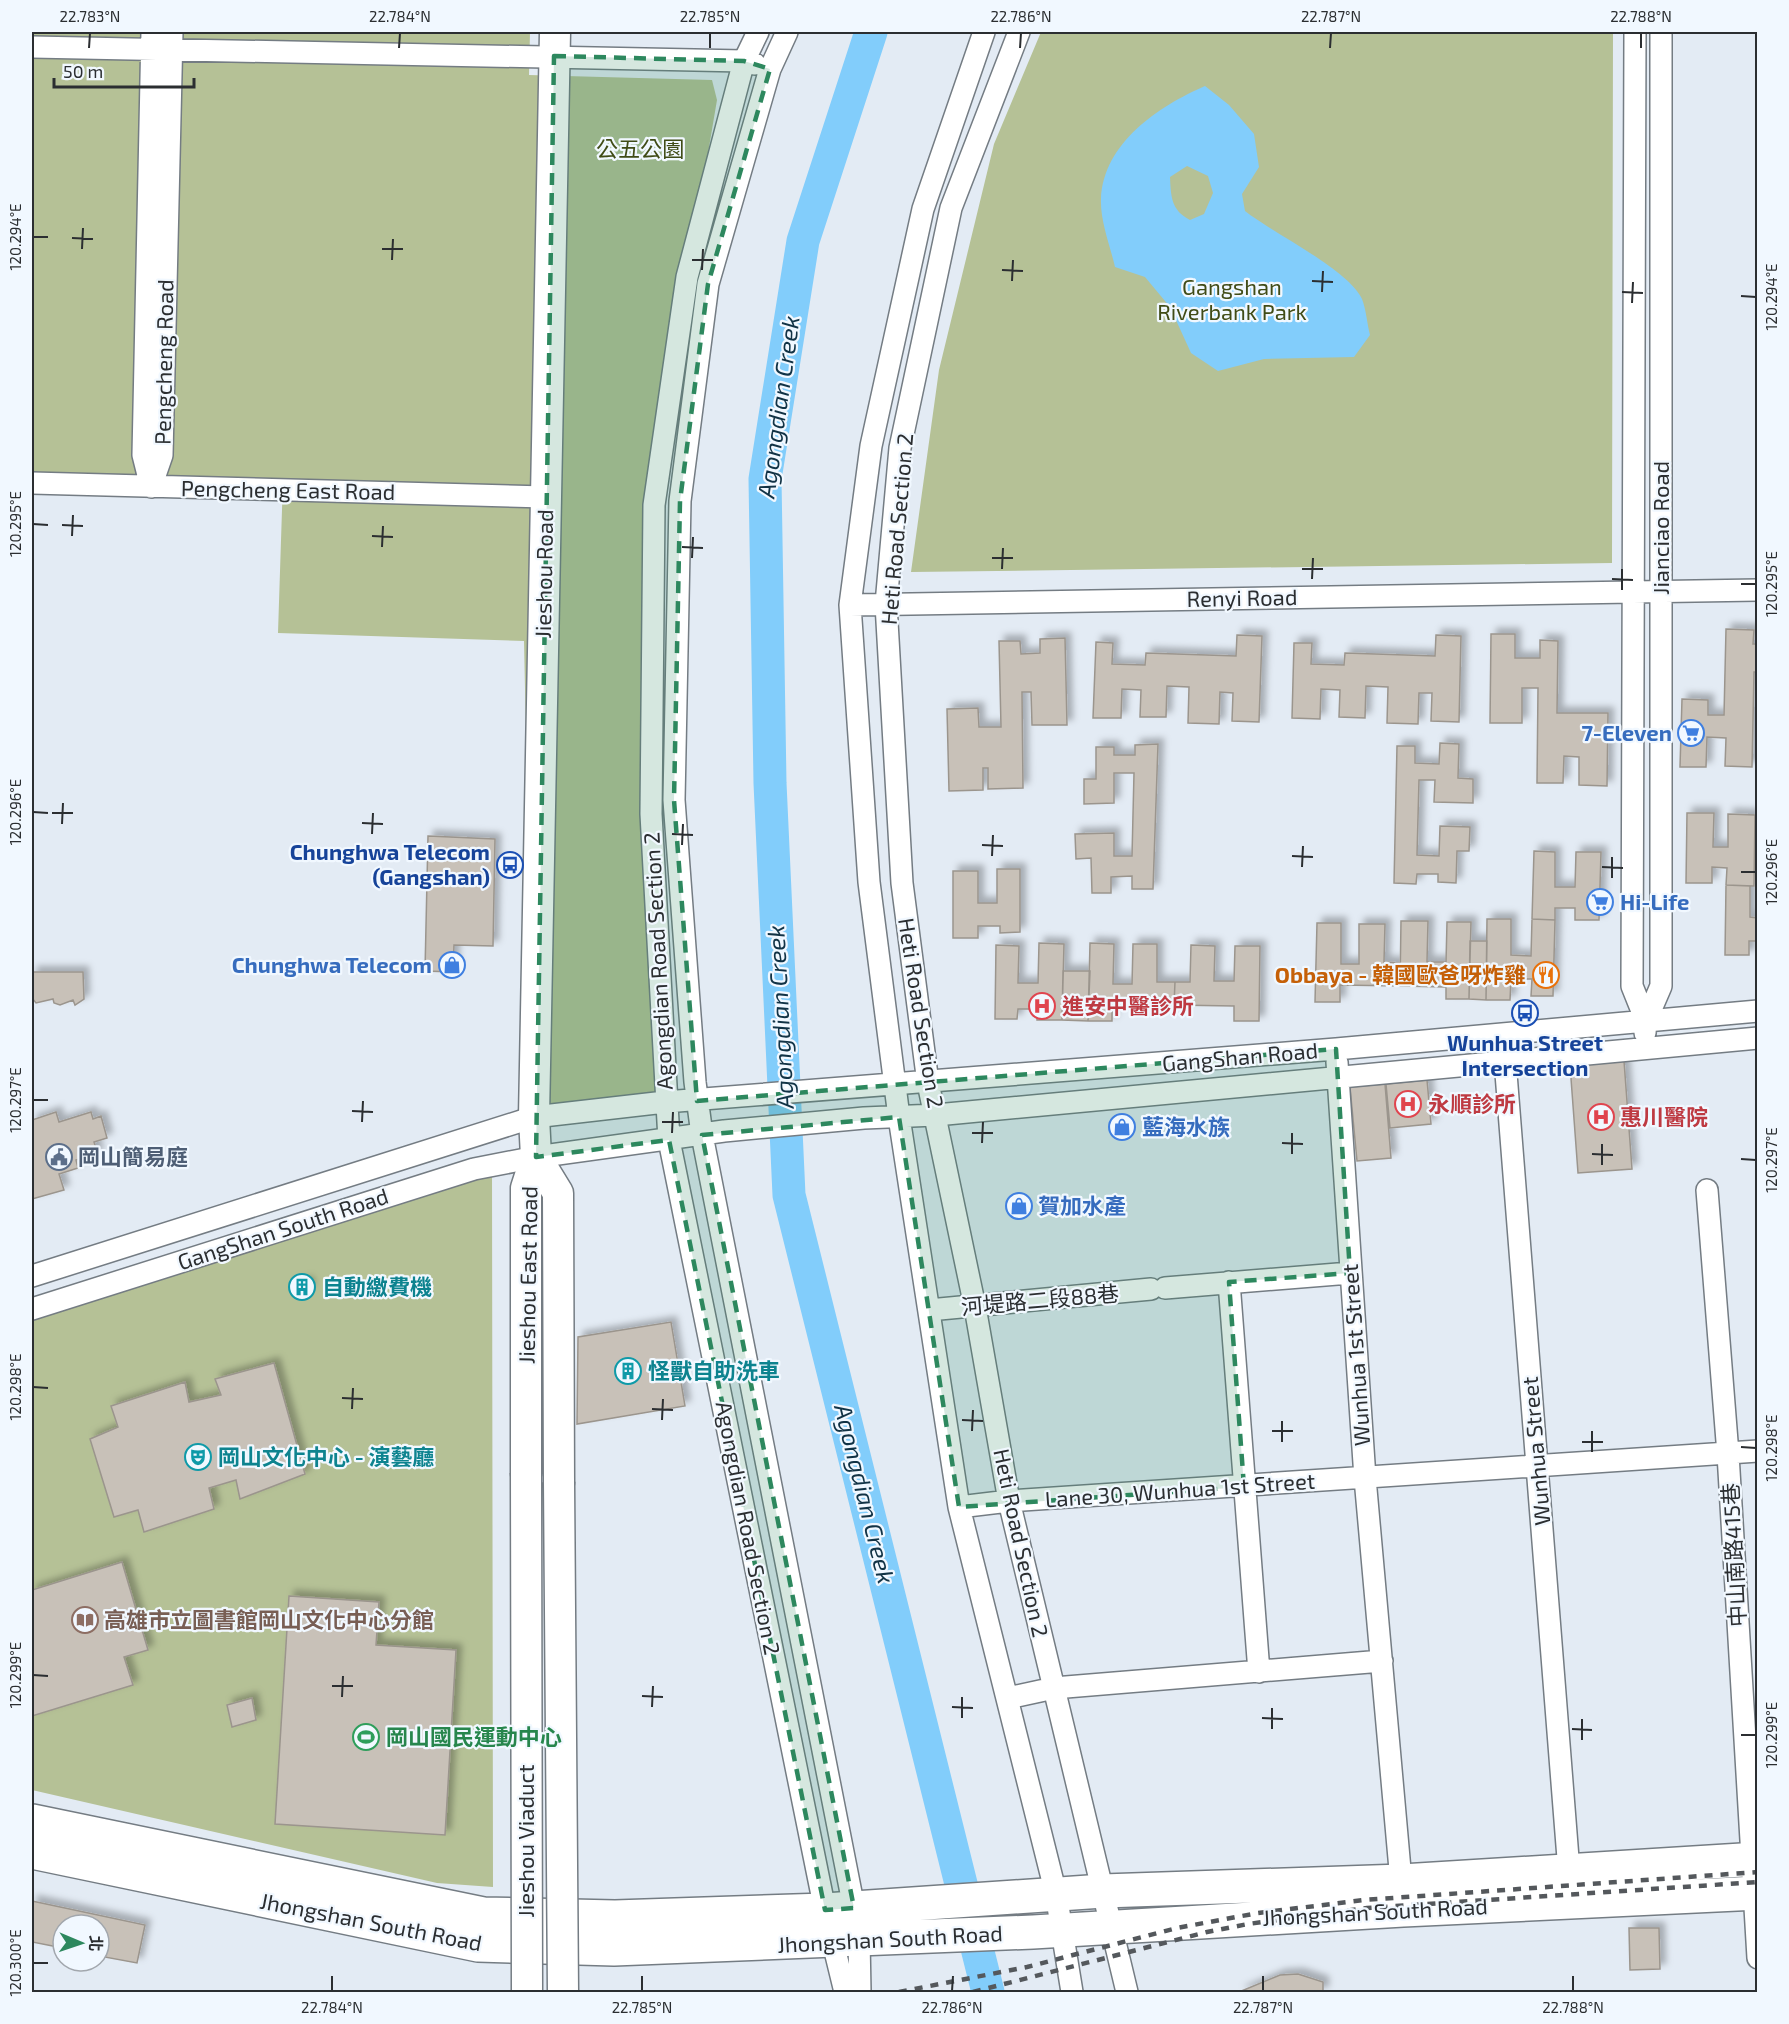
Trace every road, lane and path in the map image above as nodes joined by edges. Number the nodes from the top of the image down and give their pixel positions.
1 (788, 32) edge
2 (984, 32) edge
3 (1019, 32) edge
4 (1635, 32) edge
5 (1661, 32) edge
6 (756, 34) edge
7 (162, 40) edge
8 (554, 44) edge
9 (32, 47) edge
10 (744, 60) junction
11 (770, 69) junction
12 (1634, 343) junction
13 (1661, 343) junction
14 (32, 483) edge
15 (151, 487) junction
16 (545, 497) junction
17 (1758, 590) edge
18 (1634, 591) junction
19 (1661, 591) junction
20 (886, 604) junction
21 (850, 605) junction
22 (1633, 847) junction
23 (1661, 847) junction
24 (1758, 1011) edge
25 (1646, 1021) junction
26 (1503, 1032) junction
27 (1758, 1038) edge
28 (1336, 1049) junction
29 (1646, 1049) junction
30 (1505, 1061) junction
31 (1338, 1076) junction
32 (928, 1083) junction
33 (895, 1084) junction
34 (697, 1101) junction
35 (665, 1102) junction
36 (936, 1115) junction
37 (534, 1117) junction
38 (899, 1117) junction
39 (702, 1136) junction
40 (669, 1140) junction
41 (536, 1157) junction
42 (1707, 1190) dead end
43 (1350, 1273) junction
44 (32, 1276) edge
45 (1229, 1282) junction
46 (975, 1307) junction
47 (32, 1309) edge
48 (929, 1310) junction
49 (1758, 1451) edge
50 (1728, 1454) junction
51 (1538, 1466) junction
52 (526, 1473) joint
53 (1365, 1478) junction
54 (559, 1482) joint
55 (1244, 1487) junction
56 (1009, 1501) junction
57 (959, 1507) junction
58 (1382, 1661) junction
59 (1259, 1672) junction
60 (1054, 1688) junction
61 (1008, 1698) junction
62 (32, 1821) edge
63 (32, 1852) edge
64 (1569, 1871) junction
65 (1755, 1876) edge
66 (1103, 1891) junction
67 (1043, 1895) junction
68 (1402, 1895) junction
69 (851, 1924) junction
70 (1111, 1928) junction
71 (1048, 1931) junction
72 (1758, 1958) edge
73 (527, 1992) edge
74 (563, 1992) edge
75 (845, 1992) edge
76 (860, 1992) edge
77 (1072, 1992) edge
78 (1127, 1992) edge

1 - 11 street, Agongdian Road Section 2
2 - 21 street, Heti Road Section 2
3 - 20 street, Heti Road Section 2
4 - 12 street, Jianciao Road
5 - 13 street, Jianciao Road
6 - 10 street, Agongdian Road Section 2
7 - 8 street
7 - 9 street
7 - 15 street, Pengcheng Road
8 - 10 street
8 - 16 main road, Jieshou Road
10 - 11 street
10 - 35 street, Agongdian Road Section 2
11 - 34 street, Agongdian Road Section 2
12 - 13 street
12 - 18 street, Jianciao Road
13 - 19 street, Jianciao Road
14 - 15 street, Pengcheng East Road
15 - 16 street, Pengcheng East Road
16 - 37 main road, Jieshou Road
17 - 19 street, Renyi Road
18 - 19 street, Renyi Road
18 - 20 street, Renyi Road
18 - 22 street, Jianciao Road
19 - 23 street, Jianciao Road
20 - 21 street, Renyi Road
20 - 32 street, Heti Road Section 2
21 - 33 street, Heti Road Section 2
22 - 23 street
22 - 25 street, Jianciao Road
23 - 25 street, Jianciao Road
24 - 25 street, GangShan Road
25 - 26 street, GangShan Road
25 - 29 street, Jianciao Road
26 - 28 street, GangShan Road
26 - 30 street, Wunhua Street
27 - 29 street, GangShan Road
28 - 31 street, Wunhua 1st Street
28 - 32 street, GangShan Road
29 - 30 street, GangShan Road
30 - 31 street, GangShan Road
30 - 51 street, Wunhua Street
31 - 36 street, GangShan Road
31 - 43 street, Wunhua 1st Street
32 - 33 street, GangShan Road
32 - 36 street, Heti Road Section 2
33 - 34 street, GangShan Road
33 - 38 street, Heti Road Section 2
34 - 35 street
34 - 39 street, Agongdian Road Section 2
35 - 37 street
35 - 40 street, Agongdian Road Section 2
36 - 38 street, GangShan Road
36 - 46 street, Heti Road Section 2
37 - 41 main road, Jieshou Road
37 - 44 street, GangShan South Road
38 - 39 street, GangShan Road
38 - 48 street, Heti Road Section 2
39 - 40 street
39 - 69 street, Agongdian Road Section 2
40 - 41 street
40 - 69 street, Agongdian Road Section 2
41 - 47 street, GangShan South Road
41 - 52 main road, Jieshou East Road
41 - 54 main road, Jieshou East Road
42 - 50 street, 中山南路415巷
43 - 45 street, 河堤路二段88巷
43 - 53 street, Wunhua 1st Street
45 - 46 street, 河堤路二段88巷
45 - 55 street
46 - 48 street, 河堤路二段88巷
46 - 56 street, Heti Road Section 2
48 - 57 street, Heti Road Section 2
49 - 50 street, Lane 30, Wunhua 1st Street
50 - 51 street, Lane 30, Wunhua 1st Street
50 - 65 street, 中山南路415巷
51 - 53 street, Lane 30, Wunhua 1st Street
51 - 64 street, Wunhua Street
52 - 73 main road, Jieshou Viaduct, bridge
53 - 55 street, Lane 30, Wunhua 1st Street
53 - 58 street, Wunhua 1st Street
54 - 74 main road, Jieshou Viaduct, bridge
55 - 56 street, Lane 30, Wunhua 1st Street
55 - 59 street
56 - 57 street, Lane 30, Wunhua 1st Street
56 - 60 street, Heti Road Section 2
57 - 61 street, Heti Road Section 2
58 - 59 street
58 - 68 street, Wunhua 1st Street
59 - 60 street
60 - 61 street
60 - 66 street, Heti Road Section 2
61 - 67 street, Heti Road Section 2
62 - 69 main road, Jhongshan South Road
63 - 69 main road, Jhongshan South Road
64 - 65 main road, Jhongshan South Road
64 - 68 main road, Jhongshan South Road
65 - 68 main road, Jhongshan South Road
65 - 72 street, 中山南路415巷
66 - 67 main road, Jhongshan South Road
66 - 68 main road, Jhongshan South Road
66 - 70 street, Heti Road Section 2
67 - 69 main road, Jhongshan South Road
67 - 71 street, Heti Road Section 2
68 - 70 main road, Jhongshan South Road
69 - 71 main road, Jhongshan South Road
69 - 75 street, Agongdian Road Section 2
69 - 76 street, Agongdian Road Section 2
70 - 71 main road, Jhongshan South Road
70 - 78 street, Heti Road Section 2
71 - 77 street, Heti Road Section 2

